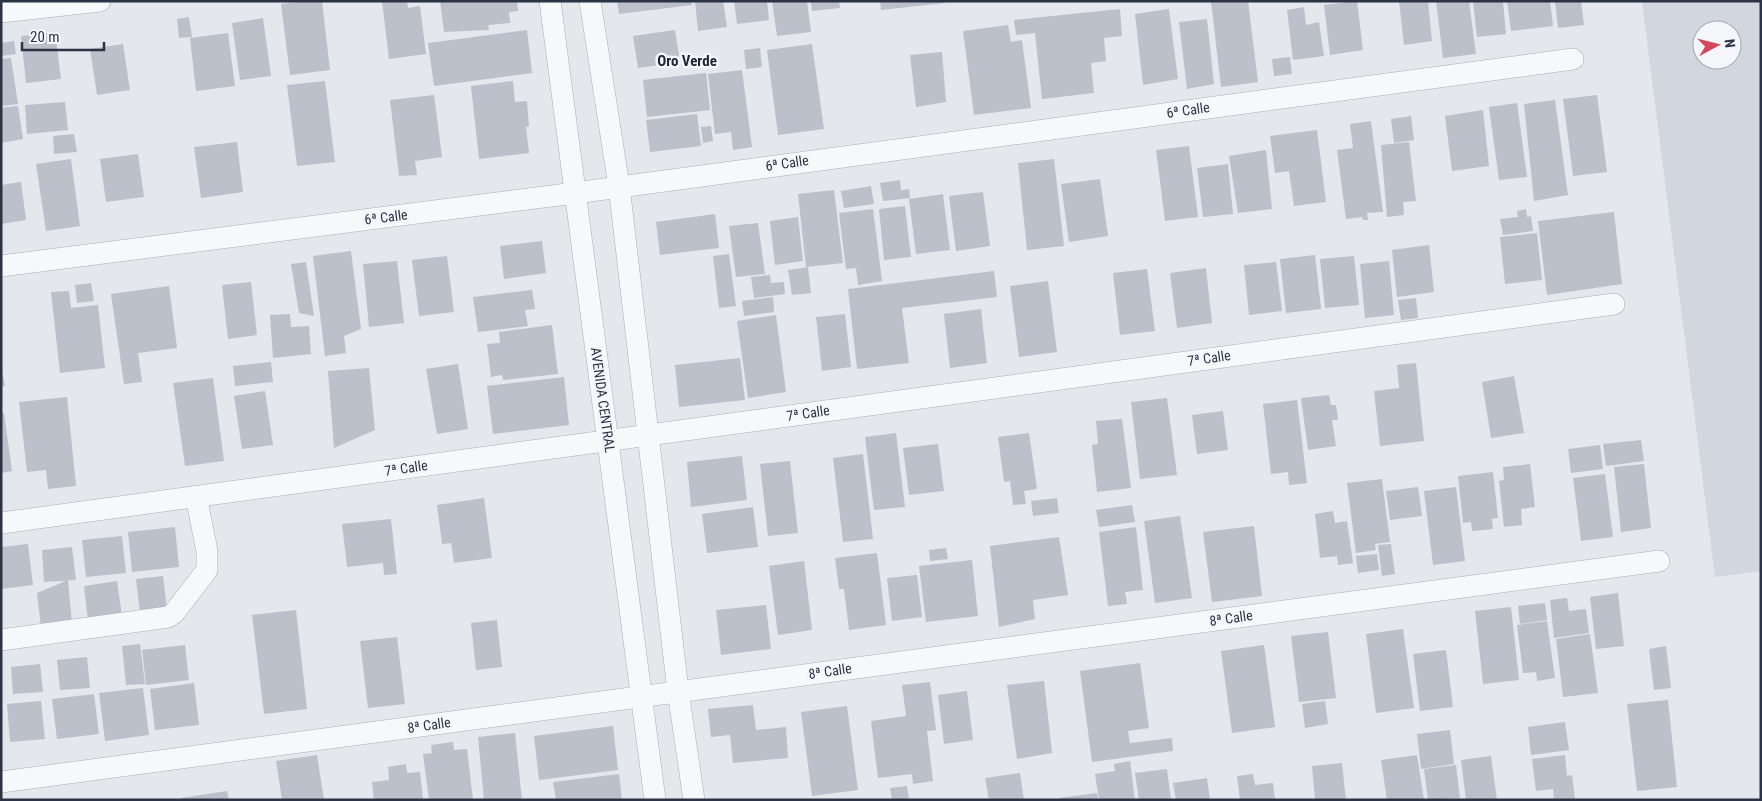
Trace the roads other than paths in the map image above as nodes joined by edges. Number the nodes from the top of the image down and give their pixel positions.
1 (100, 1) edge
2 (550, 1) edge
3 (590, 1) edge
4 (1, 12) edge
5 (1572, 59) dead end
6 (619, 186) junction
7 (575, 192) junction
8 (1, 266) edge
9 (1614, 304) dead end
10 (649, 434) junction
11 (608, 440) junction
12 (196, 496) junction
13 (1, 523) edge
14 (1659, 561) dead end
15 (1, 640) edge
16 (678, 691) junction
17 (642, 697) junction
18 (1, 782) edge
19 (655, 800) edge
20 (694, 800) edge

1 - 4 street
2 - 7 street, AVENIDA CENTRAL
3 - 6 street
5 - 6 street, 6ª Calle
6 - 7 street, 6ª Calle
6 - 10 street
7 - 8 street, 6ª Calle
7 - 11 street, AVENIDA CENTRAL
9 - 10 street, 7ª Calle
10 - 11 street, 7ª Calle
10 - 16 street
11 - 12 street, 7ª Calle
11 - 17 street, AVENIDA CENTRAL
12 - 13 street, 7ª Calle
12 - 15 street
14 - 16 street, 8ª Calle
16 - 17 street, 8ª Calle
16 - 20 street
17 - 18 street, 8ª Calle
17 - 19 street, AVENIDA CENTRAL

